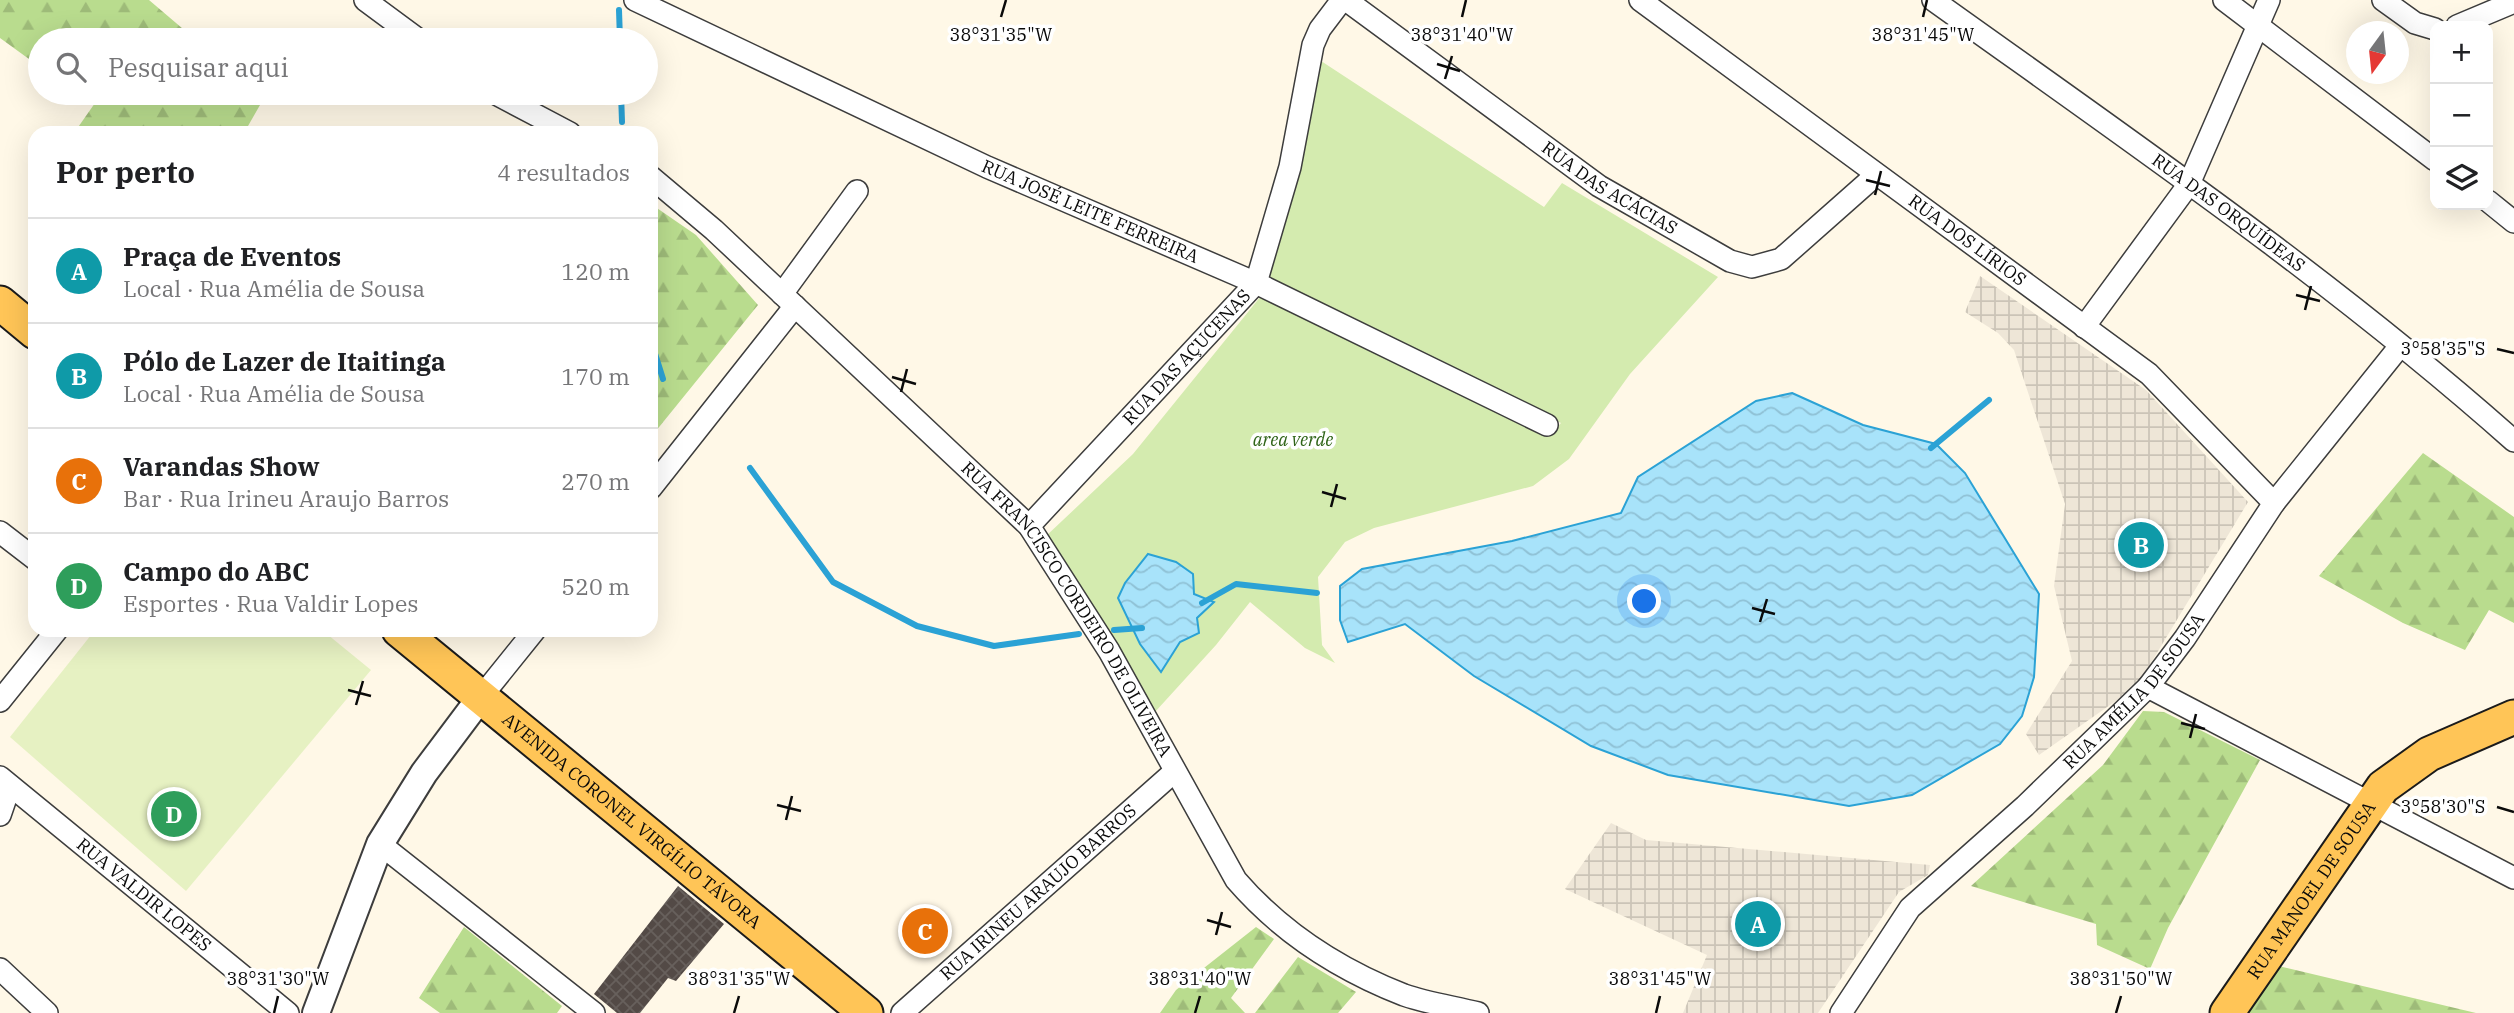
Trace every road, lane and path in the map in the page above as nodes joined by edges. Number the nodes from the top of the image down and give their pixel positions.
1 (365, 0) edge
2 (635, 0) edge
3 (1344, 0) edge
4 (1640, 0) edge
5 (1933, 0) edge
6 (2224, 0) edge
7 (2269, 0) edge
8 (2384, 0) edge
9 (2514, 2) edge
10 (2469, 21) edge
11 (2257, 24) junction
12 (403, 28) edge
13 (2430, 28) edge
14 (517, 105) edge
15 (557, 126) edge
16 (2430, 156) edge
17 (1876, 175) junction
18 (658, 183) edge
19 (2189, 184) junction
20 (857, 191) dead end
21 (2493, 205) edge
22 (2514, 222) edge
23 (1256, 283) junction
24 (789, 300) junction
25 (0, 303) edge
26 (28, 326) edge
27 (2084, 327) junction
28 (2400, 346) junction
29 (1547, 425) dead end
30 (2514, 441) edge
31 (658, 478) edge
32 (2274, 503) junction
33 (1029, 526) junction
34 (0, 532) edge
35 (28, 554) edge
36 (51, 637) edge
37 (408, 637) edge
38 (529, 637) edge
39 (2148, 687) junction
40 (481, 696) junction
41 (0, 701) edge
42 (2514, 717) edge
43 (1174, 772) junction
44 (5, 781) edge
45 (2371, 801) junction
46 (0, 815) edge
47 (380, 844) junction
48 (2514, 878) edge
49 (0, 969) edge
50 (47, 1013) edge
51 (288, 1013) edge
52 (316, 1013) edge
53 (594, 1013) edge
54 (866, 1013) edge
55 (902, 1013) edge
56 (1478, 1013) edge
57 (1841, 1013) edge
58 (2227, 1013) edge

1 - 12 street
2 - 23 street, RUA JOSÉ LEITE FERREIRA
3 - 17 street, RUA DAS ACÁCIAS
3 - 23 street, RUA DAS AÇUCENAS
4 - 17 street, RUA DOS LÍRIOS
5 - 19 street, RUA DAS ORQUÍDEAS
6 - 11 street
7 - 11 street
8 - 13 street
9 - 10 street
11 - 16 street
11 - 19 street
14 - 15 street
17 - 27 street, RUA DOS LÍRIOS
18 - 24 street, RUA FRANCISCO CORDEIRO DE OLIVEIRA
19 - 27 street
19 - 28 street, RUA DAS ORQUÍDEAS
20 - 24 street
21 - 22 street
23 - 29 street, RUA JOSÉ LEITE FERREIRA
23 - 33 street, RUA DAS AÇUCENAS
24 - 31 street
24 - 33 street, RUA FRANCISCO CORDEIRO DE OLIVEIRA
25 - 26 main road
27 - 32 street, RUA DOS LÍRIOS
28 - 30 street, RUA DAS ORQUÍDEAS
28 - 32 street, RUA AMÉLIA DE SOUSA
32 - 39 street, RUA AMÉLIA DE SOUSA
33 - 43 street, RUA FRANCISCO CORDEIRO DE OLIVEIRA
34 - 35 street
36 - 41 street
37 - 40 main road, AVENIDA CORONEL VIRGÍLIO TÁVORA
38 - 40 street
39 - 45 street
39 - 57 street, RUA AMÉLIA DE SOUSA
40 - 47 street
40 - 54 main road, AVENIDA CORONEL VIRGÍLIO TÁVORA
42 - 45 main road, RUA MANOEL DE SOUSA
43 - 55 street, RUA IRINEU ARAUJO BARROS
43 - 56 street, RUA FRANCISCO CORDEIRO DE OLIVEIRA
44 - 46 street
44 - 51 street, RUA VALDIR LOPES
45 - 48 street
45 - 58 main road, RUA MANOEL DE SOUSA
47 - 52 street
47 - 53 street
49 - 50 street

